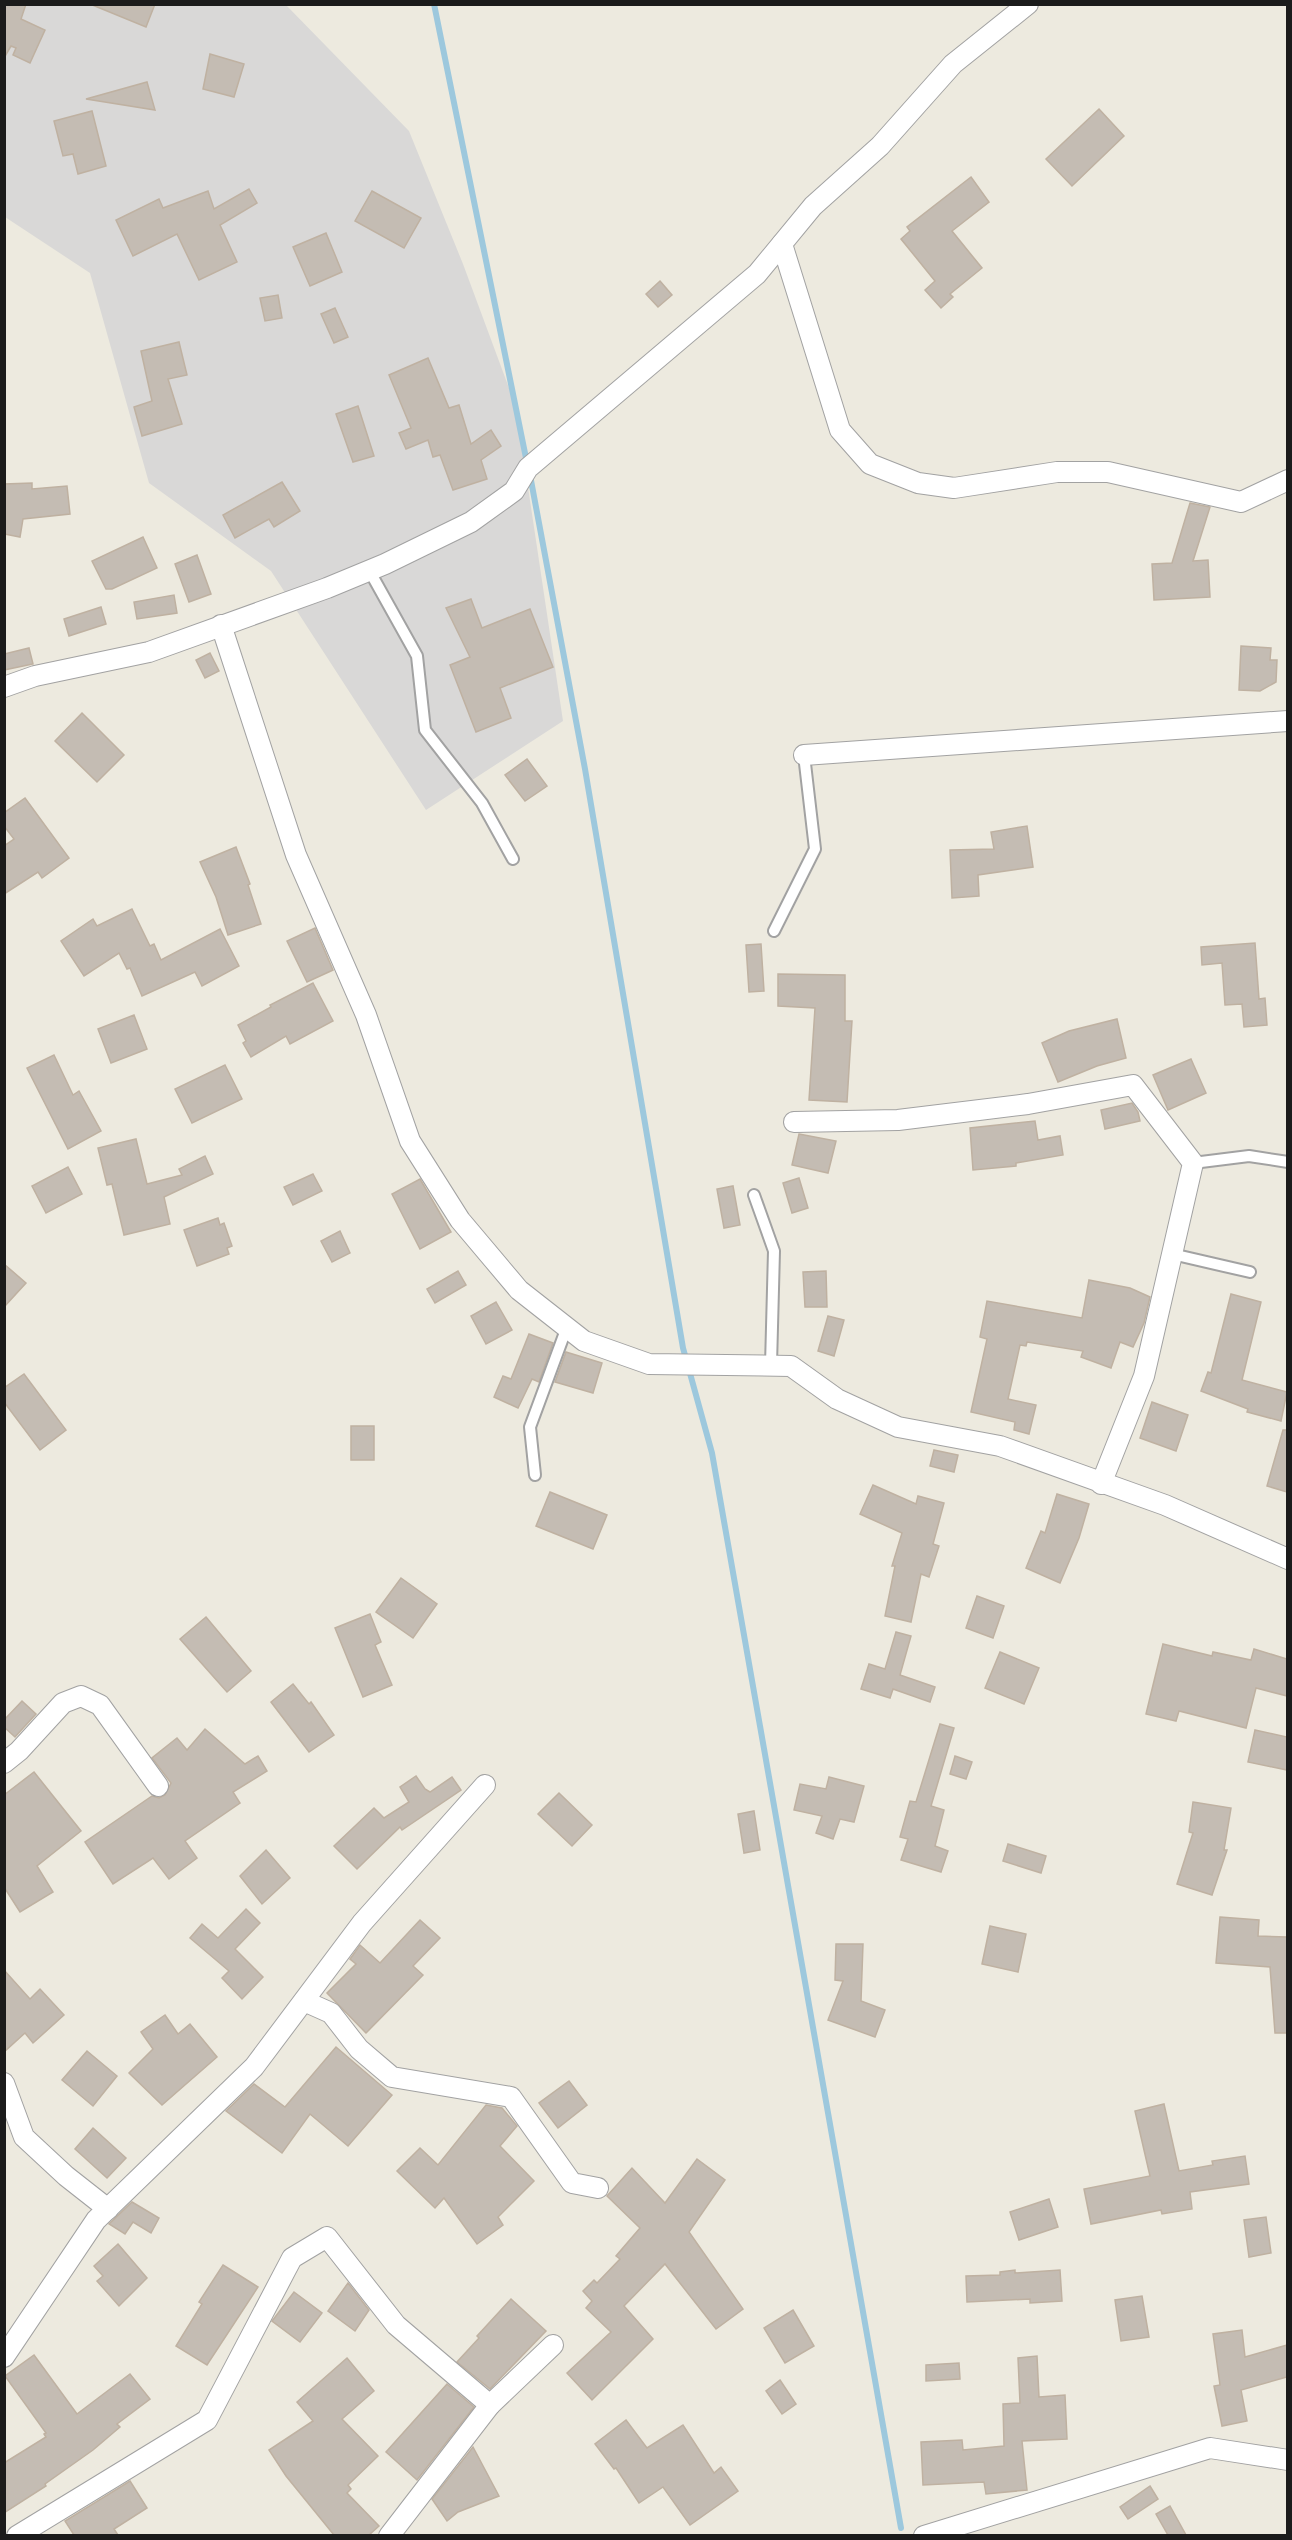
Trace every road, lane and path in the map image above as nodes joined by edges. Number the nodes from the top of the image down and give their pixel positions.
1 (1028, 4) edge
2 (782, 244) junction
3 (1287, 480) edge
4 (369, 570) junction
5 (222, 625) junction
6 (4, 687) edge
7 (1287, 721) edge
8 (804, 755) joint
9 (513, 860) dead end
10 (774, 932) dead end
11 (794, 1122) dead end
12 (1287, 1162) edge
13 (1193, 1163) junction
14 (754, 1196) dead end
15 (1172, 1254) junction
16 (1250, 1272) dead end
17 (567, 1327) junction
18 (771, 1365) junction
19 (535, 1475) dead end
20 (1101, 1484) junction
21 (1287, 1559) edge
22 (4, 1763) edge
23 (485, 1785) dead end
24 (158, 1786) dead end
25 (304, 2001) junction
26 (4, 2083) edge
27 (598, 2188) dead end
28 (108, 2209) junction
29 (553, 2345) dead end
30 (4, 2356) edge
31 (490, 2405) junction
32 (1287, 2460) edge
33 (17, 2535) edge
34 (389, 2535) edge
35 (924, 2535) edge

1 - 2 street
2 - 3 street
2 - 4 street
4 - 5 street
4 - 9 lane
5 - 6 street
5 - 17 street
7 - 8 street
8 - 10 lane
11 - 13 street
12 - 13 lane
13 - 15 street
14 - 18 lane
15 - 16 lane
15 - 20 street
17 - 18 street
17 - 19 lane
18 - 20 street
20 - 21 street
22 - 24 street
23 - 25 street
25 - 27 street
25 - 28 street
26 - 28 street
28 - 30 street
29 - 31 street
31 - 33 street
31 - 34 street
32 - 35 street

